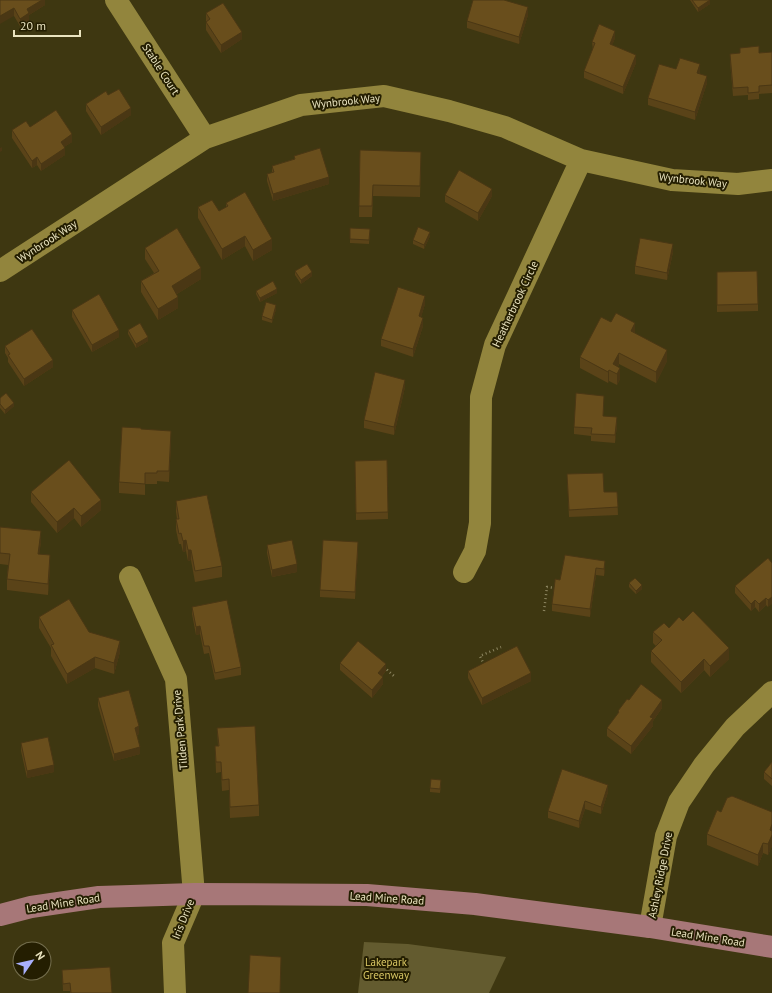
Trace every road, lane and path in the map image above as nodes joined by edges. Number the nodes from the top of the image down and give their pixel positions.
1 (116, 0) edge
2 (205, 138) junction
3 (581, 160) junction
4 (772, 180) edge
5 (0, 271) edge
6 (464, 572) dead end
7 (130, 577) dead end
8 (555, 588) edge
9 (544, 611) dead end
10 (501, 647) dead end
11 (379, 662) edge
12 (486, 669) edge
13 (394, 676) dead end
14 (772, 692) edge
15 (194, 894) junction
16 (0, 915) edge
17 (650, 927) junction
18 (772, 947) edge
19 (175, 993) edge

1 - 2 street, Stable Court
2 - 3 street, Wynbrook Way
2 - 5 street, Wynbrook Way
3 - 4 street, Wynbrook Way
3 - 6 street, Heatherbrook Circle
7 - 15 street, Tilden Park Drive
8 - 9 path
10 - 12 path
11 - 13 path
14 - 17 street, Ashley Ridge Drive
15 - 16 main road, Lead Mine Road
15 - 17 main road, Lead Mine Road
15 - 19 street, Iris Drive
17 - 18 main road, Lead Mine Road

